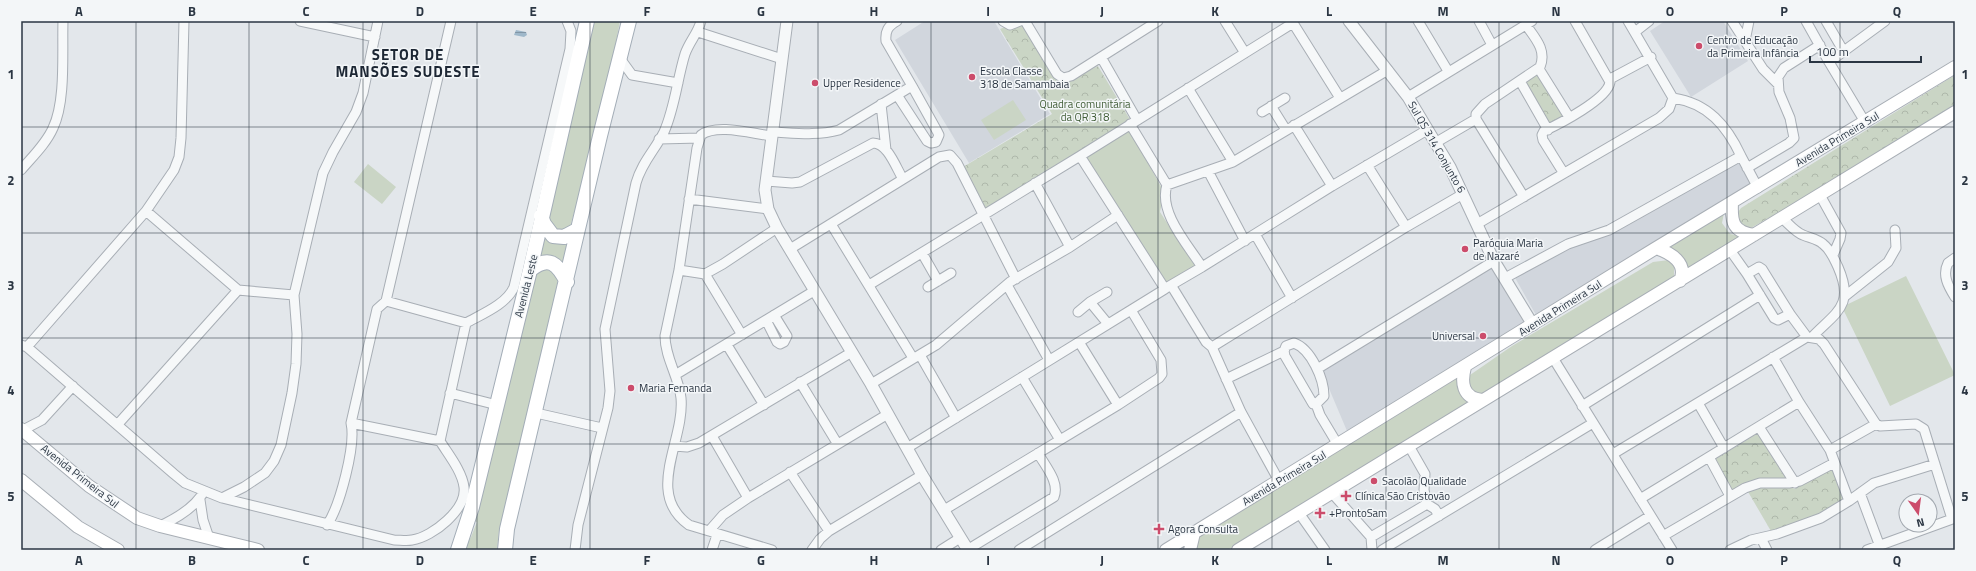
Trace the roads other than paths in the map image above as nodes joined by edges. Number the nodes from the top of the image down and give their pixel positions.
1 (63, 21) edge
2 (184, 21) edge
3 (300, 21) edge
4 (345, 21) edge
5 (378, 21) edge
6 (451, 21) edge
7 (567, 21) edge
8 (587, 21) edge
9 (629, 21) edge
10 (701, 21) edge
11 (787, 21) edge
12 (897, 21) edge
13 (1003, 21) edge
14 (1020, 21) edge
15 (1025, 21) edge
16 (1158, 21) edge
17 (1225, 21) edge
18 (1350, 21) edge
19 (1418, 21) edge
20 (1479, 21) edge
21 (1575, 21) edge
22 (1628, 21) edge
23 (1648, 21) edge
24 (1732, 21) edge
25 (1749, 21) edge
26 (1806, 21) edge
27 (1826, 21) edge
28 (1885, 21) edge
29 (1293, 22) edge
30 (1529, 23) edge
31 (343, 31) junction
32 (698, 32) junction
33 (1635, 32) junction
34 (375, 37) junction
35 (1745, 41) junction
36 (1492, 44) junction
37 (1820, 45) junction
38 (1844, 52) junction
39 (1245, 53) junction
40 (619, 57) junction
41 (1101, 57) junction
42 (1651, 57) junction
43 (782, 59) junction
44 (1829, 62) junction
45 (1955, 67) edge
46 (1388, 70) junction
47 (1539, 70) junction
48 (1448, 71) junction
49 (1610, 79) junction
50 (1520, 81) junction
51 (678, 83) junction
52 (1778, 84) junction
53 (912, 86) junction
54 (1188, 88) junction
55 (897, 95) junction
56 (1408, 97) junction
57 (1285, 98) dead end
58 (1340, 98) junction
59 (1674, 98) junction
60 (882, 104) junction
61 (1272, 106) junction
62 (1262, 112) dead end
63 (1955, 112) edge
64 (1569, 118) junction
65 (1476, 119) junction
66 (1134, 122) junction
67 (1865, 122) junction
68 (1290, 127) junction
69 (1427, 130) junction
70 (1548, 130) junction
71 (772, 134) junction
72 (700, 138) junction
73 (659, 139) junction
74 (1435, 144) junction
75 (886, 150) junction
76 (1080, 156) junction
77 (1740, 156) junction
78 (1233, 162) junction
79 (1367, 165) junction
80 (1747, 168) junction
81 (21, 170) edge
82 (1208, 171) junction
83 (1563, 172) junction
84 (903, 179) junction
85 (766, 181) junction
86 (1035, 183) junction
87 (1167, 185) junction
88 (1332, 186) junction
89 (1758, 188) junction
90 (1463, 194) junction
91 (1820, 195) junction
92 (1524, 197) junction
93 (688, 199) junction
94 (1732, 203) junction
95 (768, 209) junction
96 (146, 211) junction
97 (982, 215) junction
98 (1118, 215) junction
99 (541, 216) junction
100 (1782, 218) junction
101 (831, 224) junction
102 (1477, 224) junction
103 (1406, 227) junction
104 (777, 228) junction
105 (577, 230) junction
106 (1895, 230) dead end
107 (1255, 234) junction
108 (1754, 234) junction
109 (1245, 240) junction
110 (1070, 247) junction
111 (1656, 248) junction
112 (790, 249) junction
113 (1730, 250) junction
114 (922, 253) junction
115 (1832, 255) junction
116 (1955, 258) edge
117 (1494, 261) junction
118 (1202, 267) junction
119 (530, 270) junction
120 (679, 270) junction
121 (951, 273) dead end
122 (705, 274) junction
123 (1747, 274) junction
124 (1505, 278) junction
125 (1016, 279) junction
126 (938, 281) junction
127 (1680, 281) junction
128 (567, 282) junction
129 (1007, 284) junction
130 (869, 285) junction
131 (928, 287) dead end
132 (1168, 287) junction
133 (238, 290) junction
134 (814, 291) junction
135 (1107, 292) dead end
136 (294, 295) junction
137 (1760, 295) junction
138 (1844, 297) junction
139 (1955, 297) edge
140 (1292, 298) junction
141 (386, 301) junction
142 (1090, 302) junction
143 (1131, 310) junction
144 (1078, 312) dead end
145 (1790, 314) junction
146 (466, 323) junction
147 (1108, 324) junction
148 (1533, 325) junction
149 (742, 335) junction
150 (1810, 337) junction
151 (1079, 342) junction
152 (727, 345) junction
153 (24, 346) edge
154 (1212, 347) junction
155 (1284, 351) junction
156 (852, 352) junction
157 (917, 356) junction
158 (1773, 357) junction
159 (1553, 358) junction
160 (1049, 360) junction
161 (1465, 367) junction
162 (1316, 370) junction
163 (676, 375) junction
164 (1022, 377) junction
165 (1226, 379) junction
166 (800, 382) junction
167 (871, 384) junction
168 (73, 386) junction
169 (450, 393) junction
170 (1482, 400) junction
171 (1798, 402) junction
172 (1698, 403) junction
173 (764, 404) junction
174 (1316, 404) junction
175 (497, 405) junction
176 (1118, 405) junction
177 (1582, 406) junction
178 (1241, 412) junction
179 (536, 413) junction
180 (888, 414) junction
181 (956, 418) junction
182 (42, 420) junction
183 (351, 423) junction
184 (1593, 423) junction
185 (118, 424) junction
186 (1876, 424) junction
187 (1759, 427) junction
188 (602, 428) junction
189 (22, 430) edge
190 (712, 436) junction
191 (1060, 440) junction
192 (440, 441) junction
193 (36, 442) junction
194 (837, 443) junction
195 (1338, 445) junction
196 (674, 446) junction
197 (1409, 446) junction
198 (907, 448) junction
199 (1724, 448) junction
200 (1830, 450) junction
201 (1038, 454) junction
202 (1613, 454) junction
203 (1709, 457) junction
204 (1834, 463) junction
205 (1935, 464) junction
206 (790, 472) junction
207 (922, 475) junction
208 (21, 480) edge
209 (1279, 481) junction
210 (1795, 483) junction
211 (204, 491) junction
212 (1332, 493) junction
213 (1860, 493) junction
214 (1730, 496) junction
215 (222, 498) junction
216 (748, 498) junction
217 (1640, 499) junction
218 (200, 500) junction
219 (1849, 501) junction
220 (1427, 504) junction
221 (336, 510) junction
222 (944, 510) junction
223 (1299, 513) junction
224 (1439, 516) junction
225 (1650, 516) junction
226 (1954, 518) edge
227 (327, 525) junction
228 (160, 526) junction
229 (347, 530) junction
230 (829, 531) junction
231 (713, 533) junction
232 (1194, 533) junction
233 (1663, 536) junction
234 (1371, 537) junction
235 (209, 538) junction
236 (960, 538) junction
237 (1761, 538) junction
238 (1879, 544) junction
239 (758, 548) edge
240 (118, 550) edge
241 (258, 550) edge
242 (458, 550) edge
243 (505, 550) edge
244 (575, 550) edge
245 (712, 550) edge
246 (772, 550) edge
247 (812, 550) edge
248 (941, 550) edge
249 (968, 550) edge
250 (1019, 550) edge
251 (1166, 550) edge
252 (1190, 550) edge
253 (1238, 550) edge
254 (1325, 550) edge
255 (1372, 550) edge
256 (1382, 550) edge
257 (1595, 550) edge
258 (1672, 550) edge
259 (1730, 550) edge
260 (1767, 550) edge
261 (1867, 550) edge

1 - 81 street
2 - 96 street
3 - 31 street
4 - 31 street
5 - 34 street
6 - 141 street
7 - 146 street
8 - 99 main road, Avenida Leste
9 - 40 main road
10 - 32 street
11 - 43 street
12 - 53 street
13 - 14 street
15 - 41 street
16 - 41 street
17 - 39 street
18 - 46 street, Sul QS 314 Conjunto 6
19 - 48 street
20 - 36 street
21 - 49 street
22 - 33 street
23 - 33 street
24 - 35 street
25 - 35 street
26 - 37 street
27 - 38 street
28 - 38 street
29 - 39 street
29 - 58 street
30 - 36 street
30 - 47 street
31 - 34 street
32 - 43 street
32 - 51 street
33 - 42 street
34 - 136 street
35 - 52 street
36 - 48 street
37 - 44 street
37 - 52 street
38 - 44 street
39 - 54 street
40 - 51 street
40 - 105 main road
41 - 66 street
42 - 49 street
42 - 59 street
43 - 71 street
44 - 67 street
45 - 67 main road, Avenida Primeira Sul
46 - 56 street, Sul QS 314 Conjunto 6
46 - 58 street
47 - 50 street
47 - 64 street
48 - 56 street
49 - 64 street
50 - 65 street
50 - 70 street
51 - 73 street
52 - 80 street
53 - 55 street
53 - 55 street
54 - 66 street
54 - 78 street
55 - 60 street
56 - 69 street, Sul QS 314 Conjunto 6
57 - 61 street
58 - 68 street
59 - 77 street
59 - 83 street
60 - 71 street
60 - 75 street
61 - 62 street
61 - 68 street
63 - 91 main road
64 - 70 street
65 - 74 street
65 - 92 street
66 - 76 street
66 - 87 street
67 - 89 main road, Avenida Primeira Sul
68 - 78 street
68 - 88 street
69 - 74 street, Sul QS 314 Conjunto 6
69 - 79 street
70 - 83 street
71 - 72 street
71 - 85 street
72 - 73 street
72 - 93 street
73 - 188 street
74 - 90 street, Sul QS 314 Conjunto 6
75 - 84 street
75 - 85 street
76 - 86 street
76 - 98 street
77 - 80 street
77 - 124 street
78 - 82 street
79 - 88 street
79 - 103 street
80 - 89 street
82 - 87 street
82 - 109 street
83 - 92 street
84 - 97 street
84 - 101 street
85 - 95 street
86 - 97 street
86 - 110 street
87 - 118 street
88 - 107 street
89 - 94 main road, Avenida Primeira Sul
90 - 102 street, Sul QS 314 Conjunto 6
90 - 103 street
91 - 100 main road
91 - 115 street
92 - 102 street
93 - 95 street
93 - 120 street
94 - 108 main road
94 - 111 main road, Avenida Primeira Sul
95 - 104 street
96 - 133 street
96 - 153 street
97 - 114 street
97 - 125 street
98 - 110 street
98 - 132 street
99 - 105 main road
99 - 119 main road, Avenida Leste
100 - 108 main road
100 - 115 street
101 - 112 street
101 - 130 street
102 - 117 street, Sul QS 314 Conjunto 6
103 - 140 street
104 - 112 street
104 - 122 street
105 - 128 main road
106 - 138 street
107 - 109 street
107 - 140 street
108 - 113 main road
109 - 118 street
110 - 125 street
111 - 127 main road
111 - 148 main road, Avenida Primeira Sul
112 - 134 street
113 - 123 street
113 - 127 main road
114 - 126 street
114 - 130 street
115 - 138 street
116 - 139 street
117 - 124 street, Sul QS 314 Conjunto 6
117 - 162 street
118 - 132 street
119 - 128 main road
119 - 175 main road, Avenida Leste
120 - 122 street
120 - 163 street
121 - 126 street
122 - 149 street
123 - 137 street
123 - 145 street
124 - 148 street, Sul QS 314 Conjunto 6
125 - 129 street
126 - 131 street
127 - 159 main road
128 - 179 main road
129 - 157 street
129 - 160 street
130 - 157 street
132 - 143 street
132 - 154 street
133 - 136 street
133 - 185 street
134 - 149 street
134 - 156 street
135 - 142 street
136 - 215 street
137 - 145 street
137 - 177 street
138 - 150 street
140 - 154 street
141 - 146 street
141 - 183 street
142 - 144 street
142 - 147 street
143 - 147 street
143 - 176 street
145 - 150 street
146 - 169 street
147 - 151 street
148 - 161 main road, Avenida Primeira Sul
149 - 152 street
150 - 158 street
150 - 186 street
151 - 160 street
151 - 176 street
152 - 163 street
152 - 173 street
153 - 168 street
154 - 165 street
155 - 162 street
155 - 165 street
155 - 174 street
156 - 166 street
156 - 167 street
157 - 167 street
157 - 181 street
158 - 171 street
158 - 172 street
159 - 170 main road
159 - 177 street
160 - 164 street
161 - 170 main road
161 - 195 main road, Avenida Primeira Sul
162 - 174 street
163 - 196 street
164 - 181 street
164 - 191 street
165 - 178 street
166 - 173 street
166 - 194 street
167 - 180 street
168 - 182 street
168 - 185 street
169 - 175 street
169 - 192 street
170 - 197 main road
171 - 187 street
171 - 200 street
172 - 199 street
172 - 202 street
173 - 190 street
174 - 195 street
175 - 242 main road, Avenida Leste
176 - 191 street
177 - 184 street
178 - 209 street
178 - 250 street
179 - 188 street
179 - 243 main road
180 - 194 street
180 - 198 street
181 - 198 street
182 - 189 street
182 - 193 street
183 - 192 street
183 - 221 street
184 - 202 street
184 - 224 street
185 - 211 street
186 - 200 street
186 - 205 street
187 - 199 street
187 - 210 street
188 - 244 street
189 - 193 main road, Avenida Primeira Sul
190 - 196 street
190 - 216 street
191 - 201 street
192 - 229 street
193 - 228 main road, Avenida Primeira Sul
194 - 206 street
195 - 209 main road, Avenida Primeira Sul
196 - 231 street
197 - 212 main road
197 - 220 street
198 - 207 street
199 - 203 street
200 - 204 street
201 - 222 street
201 - 249 street
202 - 217 street
203 - 214 street
203 - 217 street
204 - 210 street
204 - 219 street
205 - 213 street
205 - 226 street
206 - 216 street
206 - 230 street
207 - 222 street
207 - 230 street
208 - 240 main road
209 - 232 main road, Avenida Primeira Sul
210 - 214 street
211 - 215 street
211 - 218 street
212 - 223 main road
212 - 234 street
213 - 219 street
213 - 238 street
214 - 233 street
215 - 227 street
216 - 231 street
217 - 225 street
218 - 228 street
218 - 235 street
219 - 237 street
220 - 224 street
220 - 234 street
221 - 227 street
221 - 229 street
222 - 236 street
223 - 253 main road
223 - 254 street
224 - 256 street
225 - 233 street
225 - 257 street
226 - 238 street
227 - 229 street
228 - 235 main road, Avenida Primeira Sul
230 - 247 street
231 - 239 street
231 - 245 street
232 - 251 main road, Avenida Primeira Sul
232 - 252 main road
233 - 258 street
234 - 255 street
235 - 241 main road, Avenida Primeira Sul
236 - 248 street
236 - 249 street
237 - 259 street
237 - 260 street
238 - 261 street
239 - 246 street

